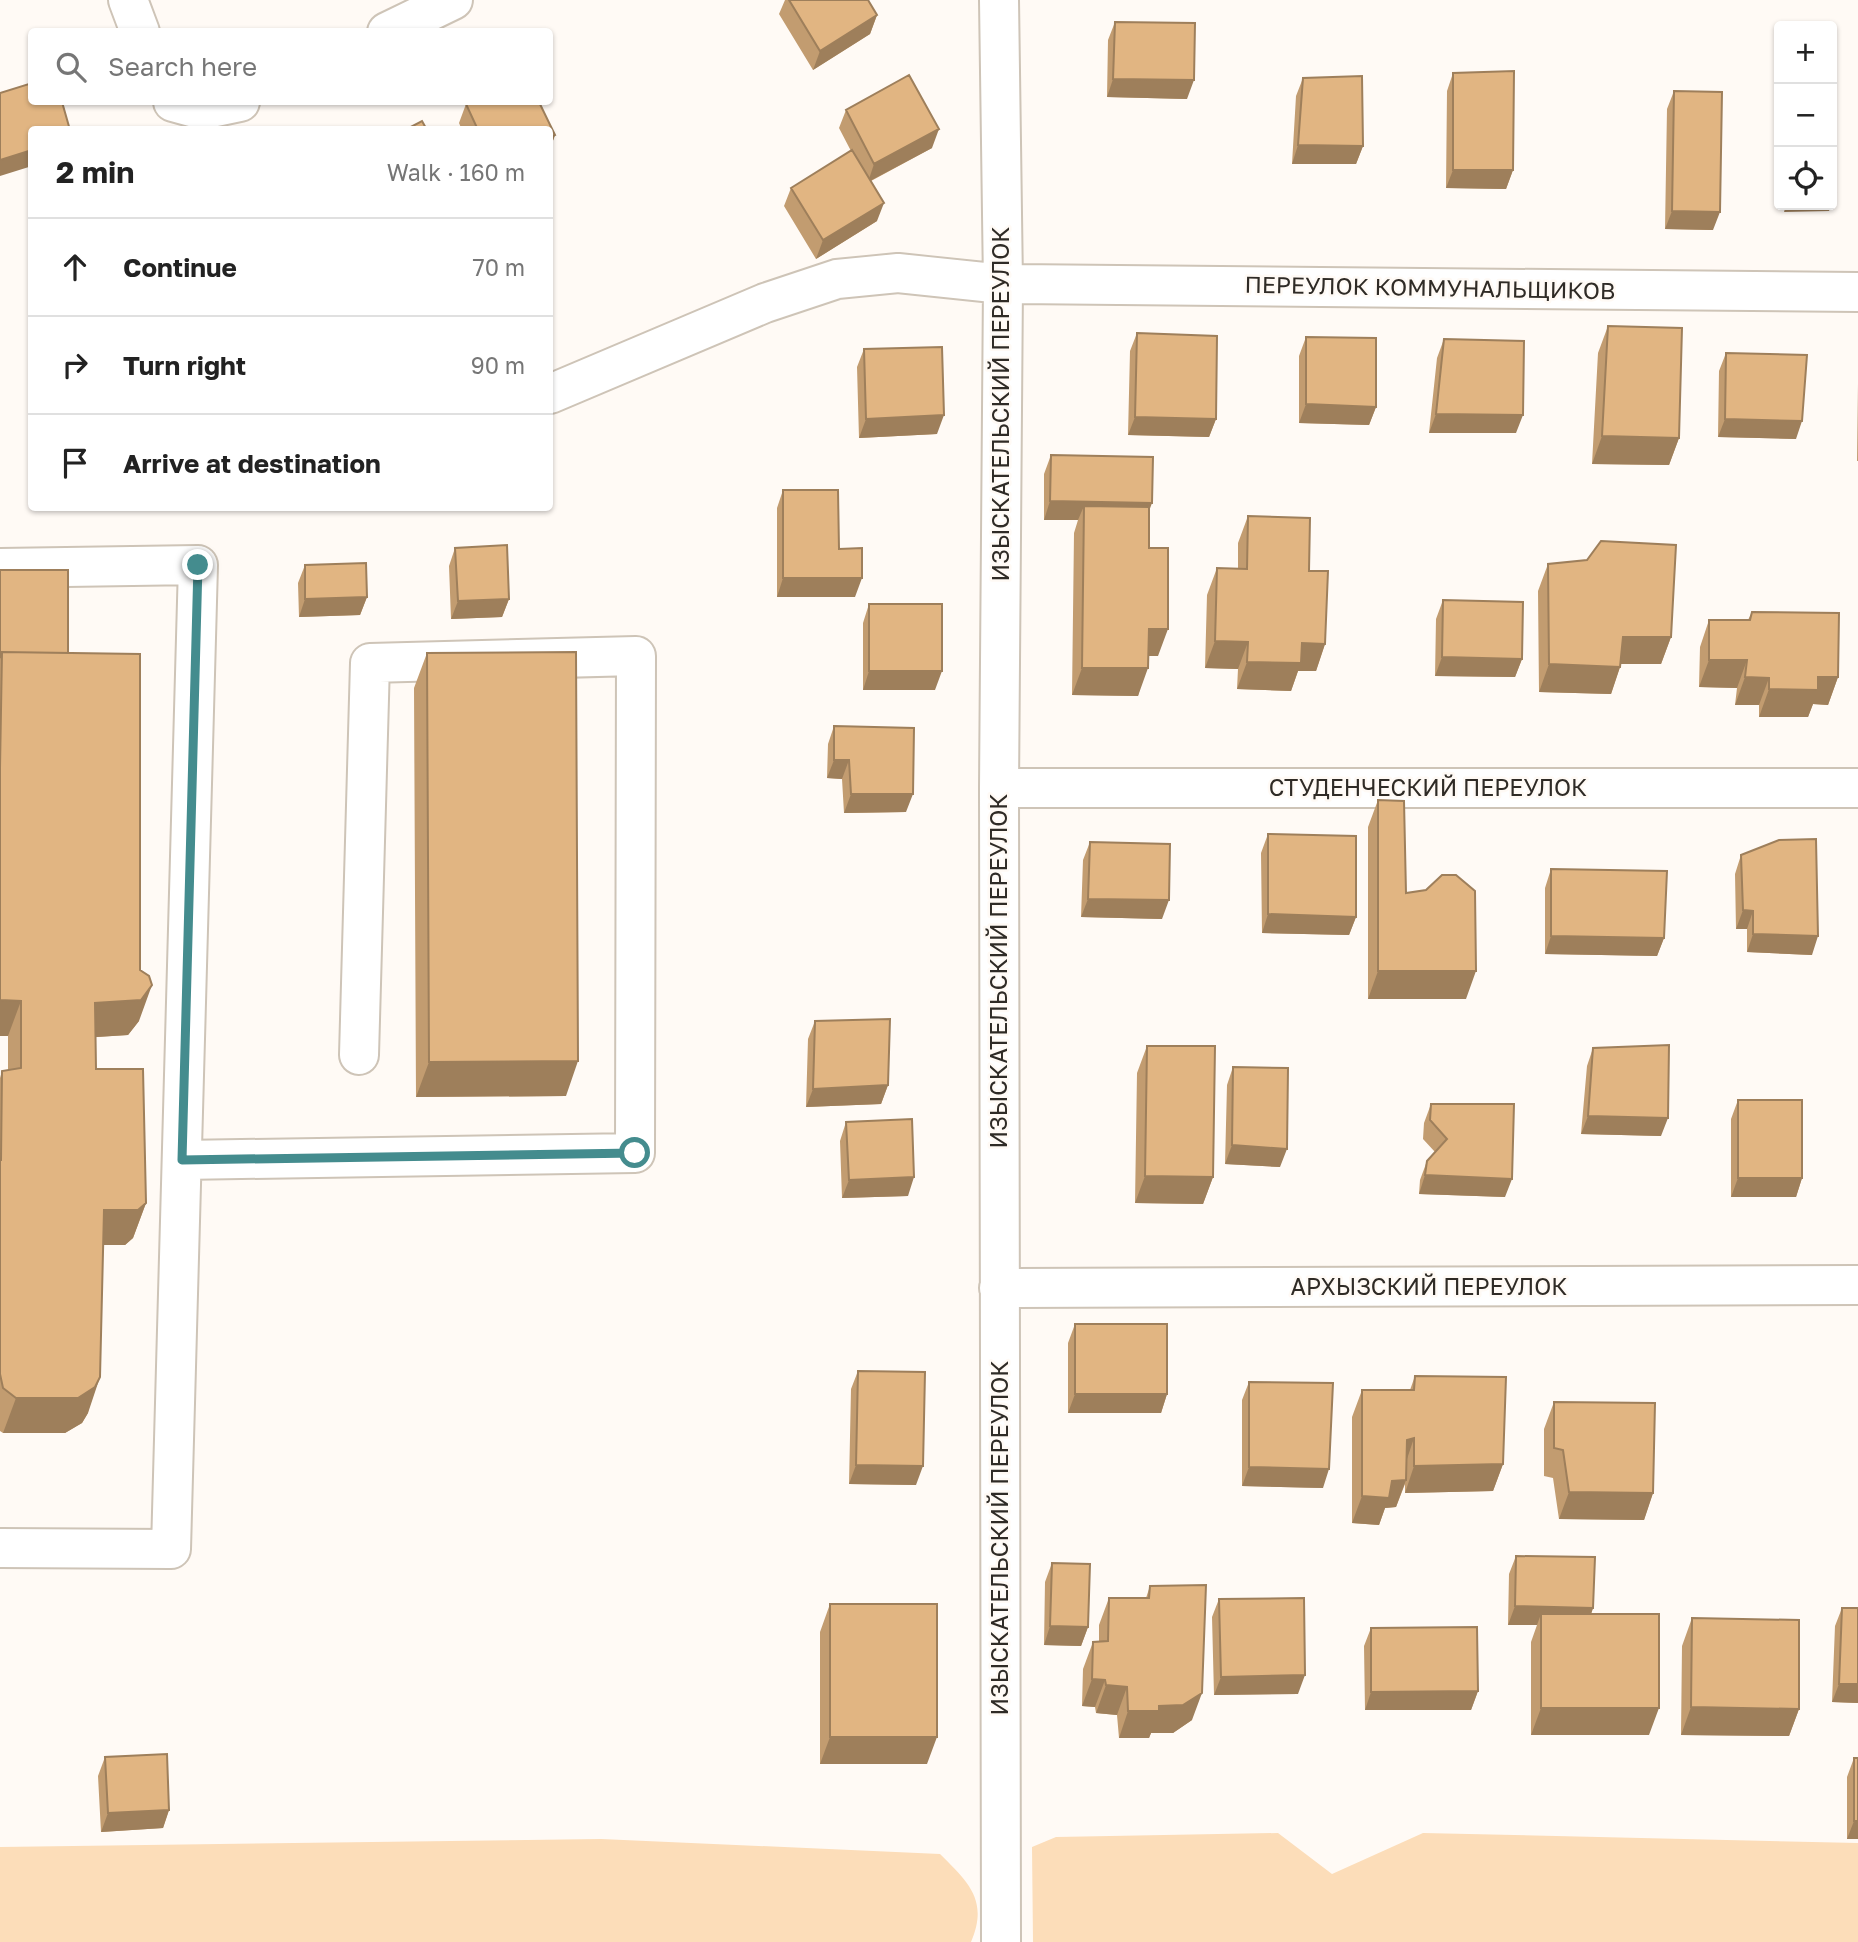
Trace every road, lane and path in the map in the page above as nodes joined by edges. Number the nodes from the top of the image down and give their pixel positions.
1 (128, 0) edge
2 (453, 0) edge
3 (999, 0) edge
4 (138, 28) edge
5 (395, 28) edge
6 (184, 105) edge
7 (226, 105) edge
8 (1003, 284) junction
9 (1858, 292) edge
10 (553, 393) edge
11 (0, 568) edge
12 (999, 788) junction
13 (1858, 788) edge
14 (359, 1055) dead end
15 (182, 1160) junction
16 (1858, 1285) edge
17 (999, 1288) junction
18 (0, 1548) edge
19 (1001, 1942) edge

1 - 4 street
2 - 5 street
3 - 8 street, ИЗЫСКАТЕЛЬСКИЙ ПЕРЕУЛОК
6 - 7 street
8 - 9 street, ПЕРЕУЛОК КОММУНАЛЬЩИКОВ
8 - 10 street, ПЕРЕУЛОК КОММУНАЛЬЩИКОВ
8 - 12 street, ИЗЫСКАТЕЛЬСКИЙ ПЕРЕУЛОК
11 - 15 street
12 - 13 street, СТУДЕНЧЕСКИЙ ПЕРЕУЛОК
12 - 17 street, ИЗЫСКАТЕЛЬСКИЙ ПЕРЕУЛОК
14 - 15 street
15 - 18 street
16 - 17 street, АРХЫЗСКИЙ ПЕРЕУЛОК
17 - 19 street, ИЗЫСКАТЕЛЬСКИЙ ПЕРЕУЛОК

